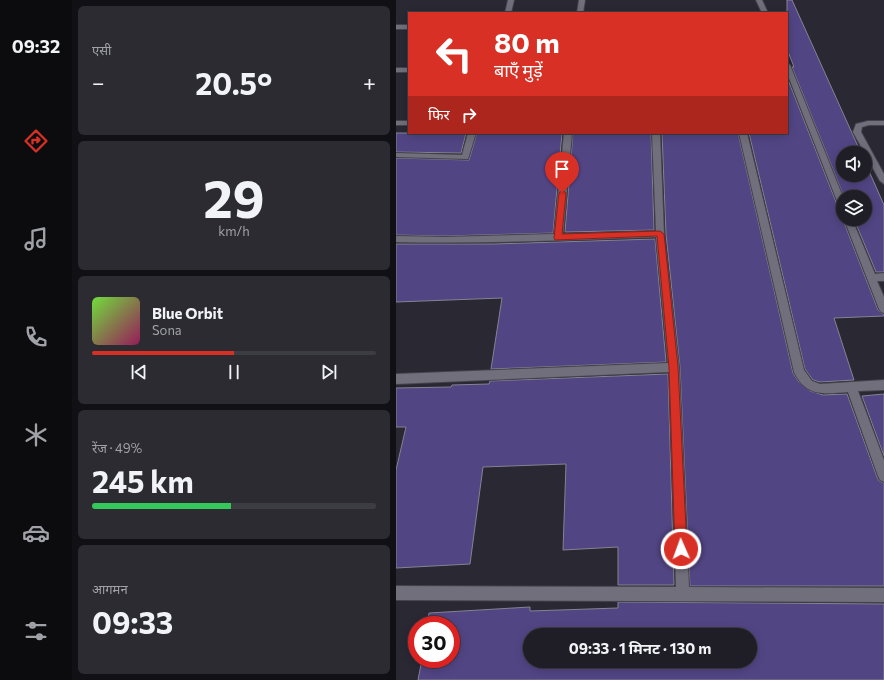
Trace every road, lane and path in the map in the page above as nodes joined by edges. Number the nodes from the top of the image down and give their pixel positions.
1 (511, 0) edge
2 (582, 0) edge
3 (759, 0) edge
4 (508, 12) edge
5 (580, 12) edge
6 (765, 12) edge
7 (396, 27) edge
8 (408, 27) edge
9 (788, 68) edge
10 (396, 70) edge
11 (408, 70) edge
12 (396, 123) edge
13 (408, 123) edge
14 (884, 123) edge
15 (472, 134) edge
16 (568, 134) edge
17 (656, 134) edge
18 (743, 134) edge
19 (396, 155) edge
20 (884, 181) edge
21 (837, 190) edge
22 (851, 226) edge
23 (660, 234) junction
24 (558, 238) junction
25 (396, 239) edge
26 (884, 277) edge
27 (872, 278) junction
28 (884, 309) edge
29 (674, 367) junction
30 (396, 379) edge
31 (884, 385) edge
32 (850, 387) junction
33 (884, 476) edge
34 (396, 593) edge
35 (683, 595) junction
36 (884, 595) edge

1 - 4 street
2 - 5 street
3 - 6 street
7 - 8 street
9 - 21 street
10 - 11 street
12 - 13 street
14 - 20 street
15 - 19 street
16 - 24 street
17 - 23 street
18 - 32 street
22 - 27 street
23 - 24 street
23 - 29 street
24 - 25 street
26 - 27 street
27 - 28 street
29 - 30 street
29 - 35 street
31 - 32 street
32 - 33 street
34 - 35 street
35 - 36 street

